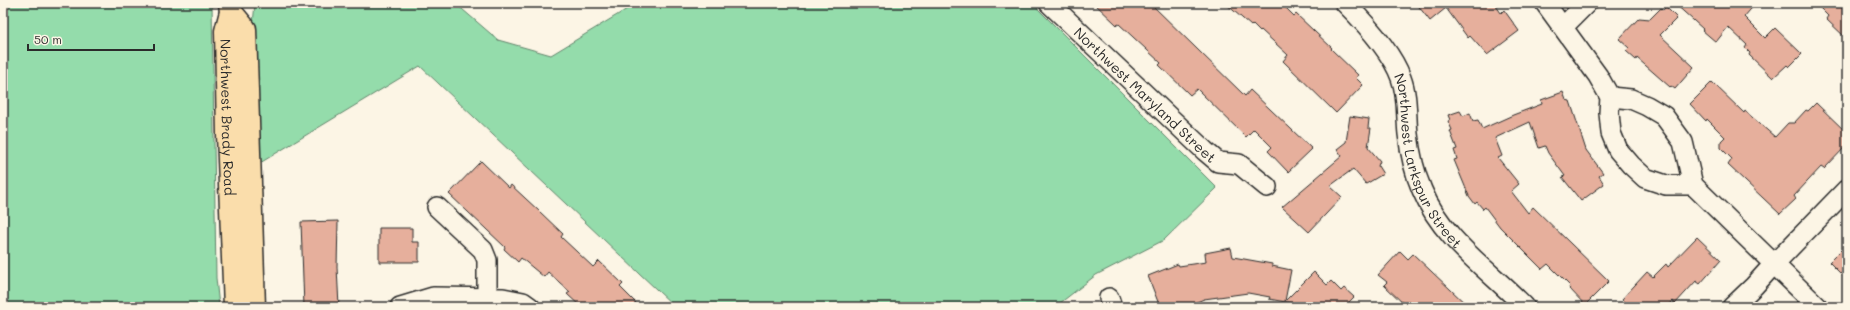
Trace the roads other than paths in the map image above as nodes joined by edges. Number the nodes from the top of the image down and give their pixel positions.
1 (1049, 3) edge
2 (1345, 3) edge
3 (1545, 3) edge
4 (1587, 3) edge
5 (231, 8) edge
6 (1563, 27) junction
7 (1610, 97) junction
8 (1693, 185) junction
9 (1267, 187) dead end
10 (1847, 189) edge
11 (437, 207) dead end
12 (1773, 265) junction
13 (487, 298) junction
14 (235, 307) edge
15 (254, 307) edge
16 (400, 307) edge
17 (530, 307) edge
18 (1525, 307) edge
19 (1732, 307) edge
20 (1818, 307) edge

1 - 9 street, Northwest Maryland Street
2 - 18 street, Northwest Larkspur Street
3 - 6 street
4 - 6 street
5 - 14 main road, Northwest Brady Road
5 - 15 main road, Northwest Brady Road
6 - 7 street
7 - 8 street
7 - 8 street
8 - 12 street
10 - 12 street
11 - 13 street
12 - 19 street
12 - 20 street
13 - 16 street
13 - 17 street

